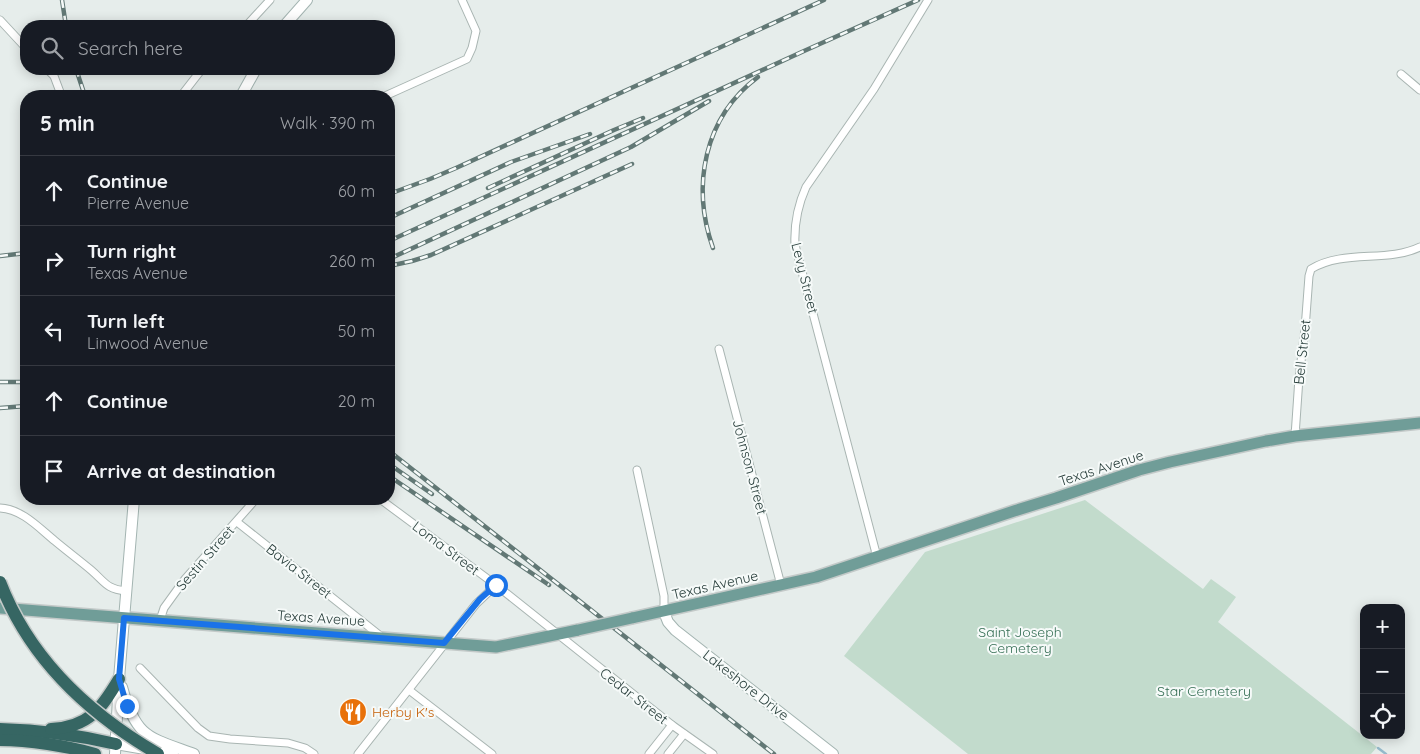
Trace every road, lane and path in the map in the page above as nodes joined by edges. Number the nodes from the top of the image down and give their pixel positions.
1 (270, 0) edge
2 (307, 0) edge
3 (462, 0) edge
4 (928, 0) edge
5 (0, 20) edge
6 (252, 20) edge
7 (289, 20) edge
8 (20, 42) edge
9 (1401, 74) dead end
10 (53, 75) edge
11 (197, 75) edge
12 (253, 75) edge
13 (59, 90) edge
14 (186, 90) edge
15 (244, 90) edge
16 (1420, 90) edge
17 (395, 91) edge
18 (1420, 247) edge
19 (719, 349) dead end
20 (1420, 423) edge
21 (1295, 436) junction
22 (637, 470) dead end
23 (133, 505) edge
24 (251, 505) edge
25 (388, 505) edge
26 (0, 508) edge
27 (237, 522) junction
28 (877, 557) junction
29 (0, 582) edge
30 (496, 585) junction
31 (780, 585) junction
32 (126, 591) junction
33 (0, 608) edge
34 (664, 612) junction
35 (124, 618) junction
36 (160, 620) junction
37 (557, 635) junction
38 (384, 638) junction
39 (444, 643) junction
40 (140, 668) dead end
41 (119, 679) junction
42 (409, 690) junction
43 (672, 725) junction
44 (0, 729) edge
45 (30, 731) junction
46 (684, 734) junction
47 (0, 740) edge
48 (115, 749) edge
49 (94, 754) edge
50 (158, 754) edge
51 (173, 754) edge
52 (194, 754) edge
53 (314, 754) edge
54 (358, 754) edge
55 (492, 754) edge
56 (648, 754) edge
57 (668, 754) edge
58 (713, 754) edge
59 (833, 754) edge

1 - 6 street
2 - 7 main road
3 - 17 street
4 - 28 street, Levy Street
5 - 8 street
9 - 16 street
10 - 13 street
11 - 14 street
12 - 15 main road
18 - 21 street, Bell Street
19 - 31 street, Johnson Street
20 - 21 main road, Texas Avenue
21 - 28 main road, Texas Avenue
22 - 34 street
23 - 32 main road
24 - 27 street, Sestin Street
25 - 30 street, Loma Street
26 - 32 street
27 - 36 street, Sestin Street
27 - 38 street, Bavia Street
28 - 31 main road, Texas Avenue
29 - 50 highway, bridge
30 - 37 street, Loma Street
30 - 39 street
31 - 34 main road, Texas Avenue
32 - 35 main road
33 - 35 main road, Texas Avenue
34 - 37 main road, Texas Avenue, bridge
34 - 59 main road, Lakeshore Drive
35 - 36 main road, Texas Avenue
35 - 41 main road
36 - 38 main road, Texas Avenue
37 - 39 main road, Texas Avenue
37 - 43 street, Cedar Street
38 - 39 main road, Texas Avenue
39 - 42 street
40 - 53 street
41 - 45 highway
41 - 48 main road
41 - 52 main road
42 - 54 street
42 - 55 street
43 - 46 street, Cedar Street
43 - 56 street
44 - 45 highway
45 - 48 highway
46 - 57 street
46 - 58 street, Cedar Street
47 - 49 highway
48 - 51 main road

